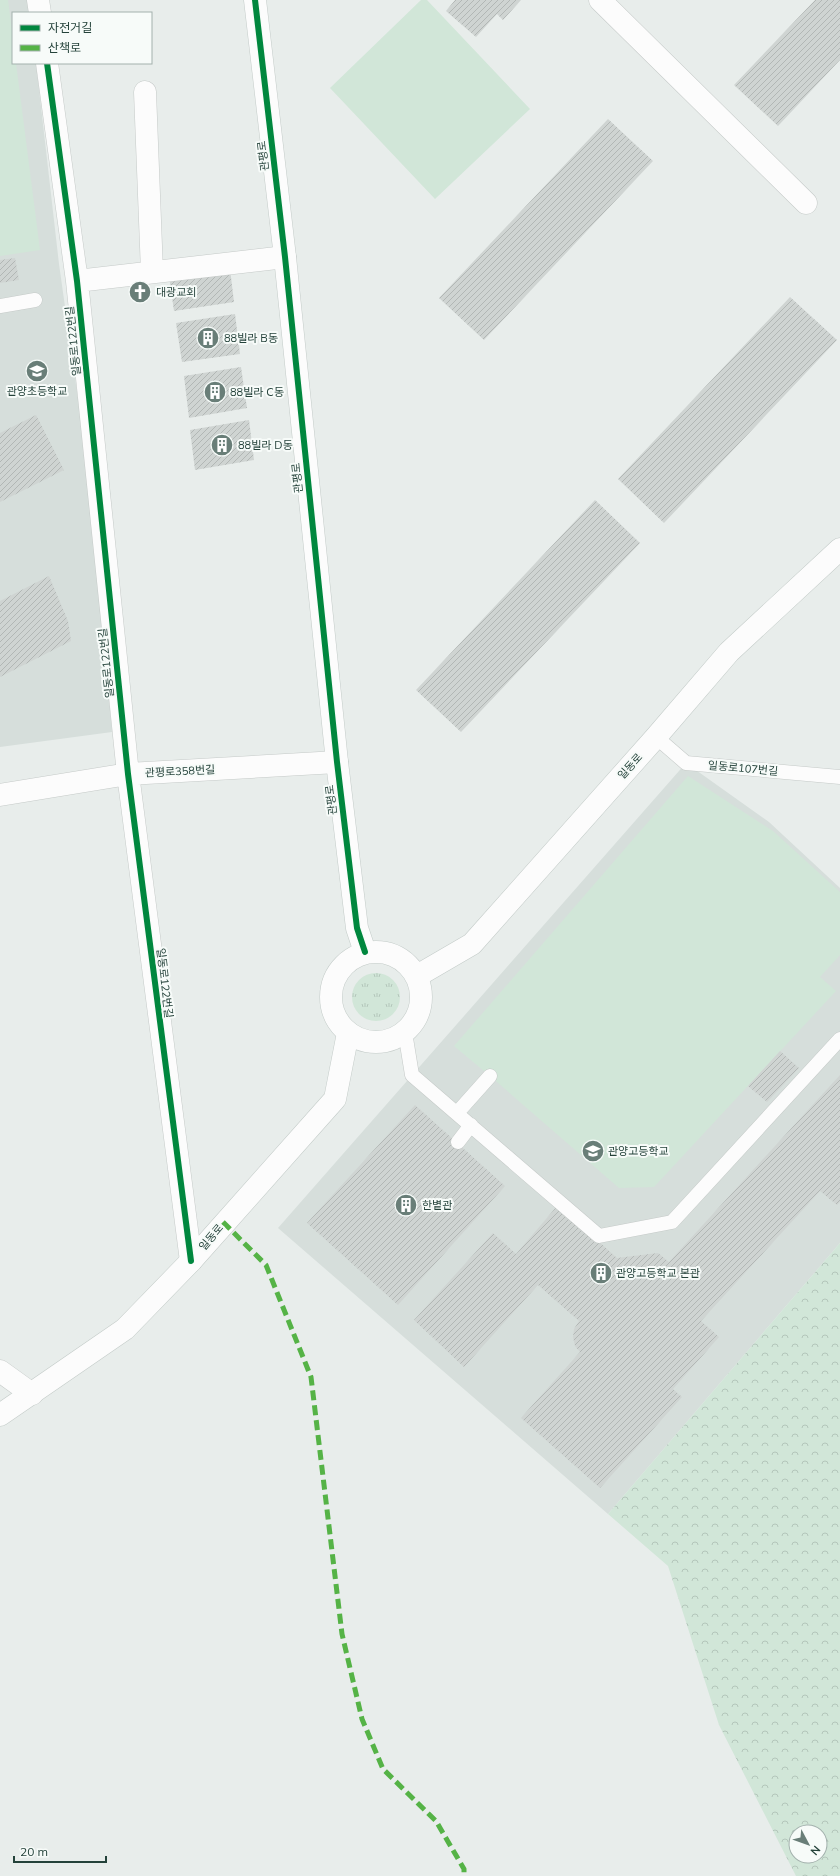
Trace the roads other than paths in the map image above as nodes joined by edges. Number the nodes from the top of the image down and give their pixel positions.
1 (38, 0) edge
2 (255, 0) edge
3 (600, 0) edge
4 (40, 12) edge
5 (47, 64) edge
6 (145, 92) dead end
7 (806, 203) dead end
8 (285, 257) junction
9 (152, 272) junction
10 (77, 281) junction
11 (35, 300) dead end
12 (0, 306) edge
13 (840, 549) edge
14 (656, 737) junction
15 (337, 762) junction
16 (128, 774) junction
17 (840, 777) edge
18 (0, 795) edge
19 (365, 952) junction
20 (417, 976) junction
21 (405, 1032) junction
22 (348, 1033) junction
23 (840, 1039) edge
24 (490, 1076) dead end
25 (457, 1113) junction
26 (471, 1125) junction
27 (458, 1142) dead end
28 (191, 1261) junction
29 (0, 1371) edge
30 (32, 1394) junction
31 (0, 1415) edge

1 - 4 street
2 - 8 street, 관평로
3 - 7 street
5 - 10 street, 일동로122번길
6 - 9 street
8 - 9 street
8 - 15 street, 관평로
9 - 10 street
10 - 16 street, 일동로122번길
11 - 12 lane
13 - 14 street, 일동로
14 - 17 lane, 일동로107번길
14 - 20 street, 일동로
15 - 16 street, 관평로358번길
15 - 19 street, 관평로
16 - 18 street, 관평로358번길
16 - 28 street, 일동로122번길
19 - 20 street
19 - 22 street
20 - 21 street
21 - 22 street
21 - 25 lane
22 - 28 street, 일동로
23 - 26 lane
24 - 25 lane
25 - 26 lane
26 - 27 lane
28 - 30 street, 일동로
29 - 30 street
30 - 31 street, 일동로

